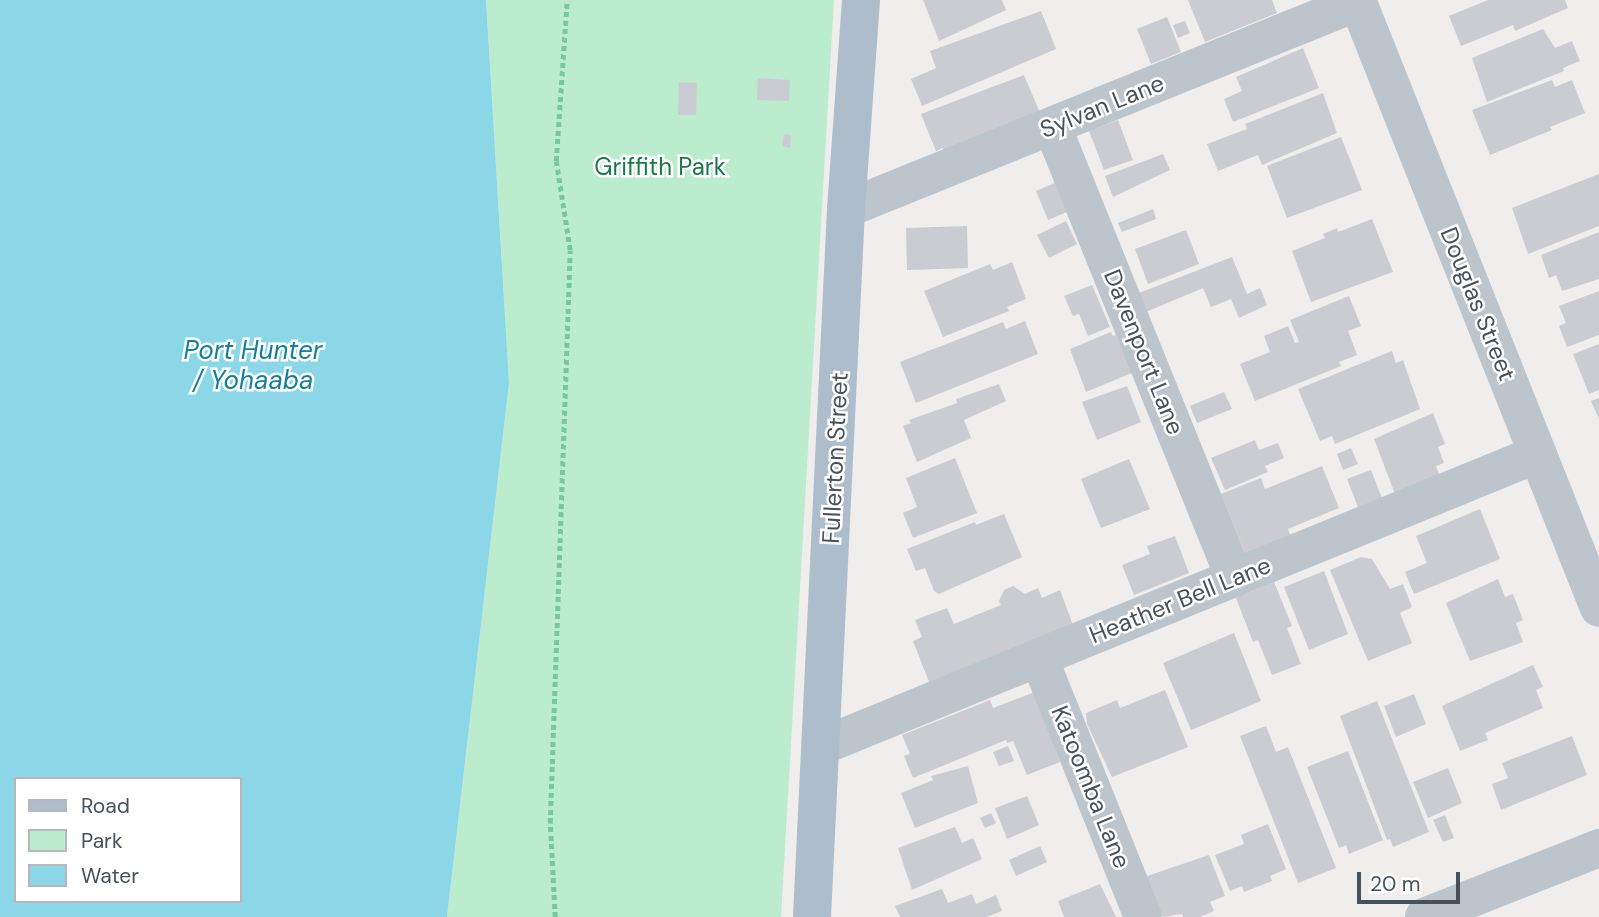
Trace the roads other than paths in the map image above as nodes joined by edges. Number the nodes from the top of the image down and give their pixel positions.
1 (861, 0) edge
2 (1357, 1) edge
3 (1052, 126) junction
4 (846, 209) junction
5 (1538, 454) junction
6 (1235, 578) junction
7 (1599, 607) edge
8 (1039, 658) junction
9 (822, 746) junction
10 (1599, 848) edge
11 (812, 917) edge
12 (1143, 917) edge
13 (1424, 917) edge

1 - 4 main road, Fullerton Street
2 - 3 street, Sylvan Lane
2 - 5 street, Douglas Street
3 - 4 street, Sylvan Lane
3 - 6 street, Davenport Lane
4 - 9 main road, Fullerton Street
5 - 6 street, Heather Bell Lane
5 - 7 street, Douglas Street
6 - 8 street, Heather Bell Lane
8 - 9 street, Heather Bell Lane
8 - 12 street, Katoomba Lane
9 - 11 main road, Fullerton Street
10 - 13 street

